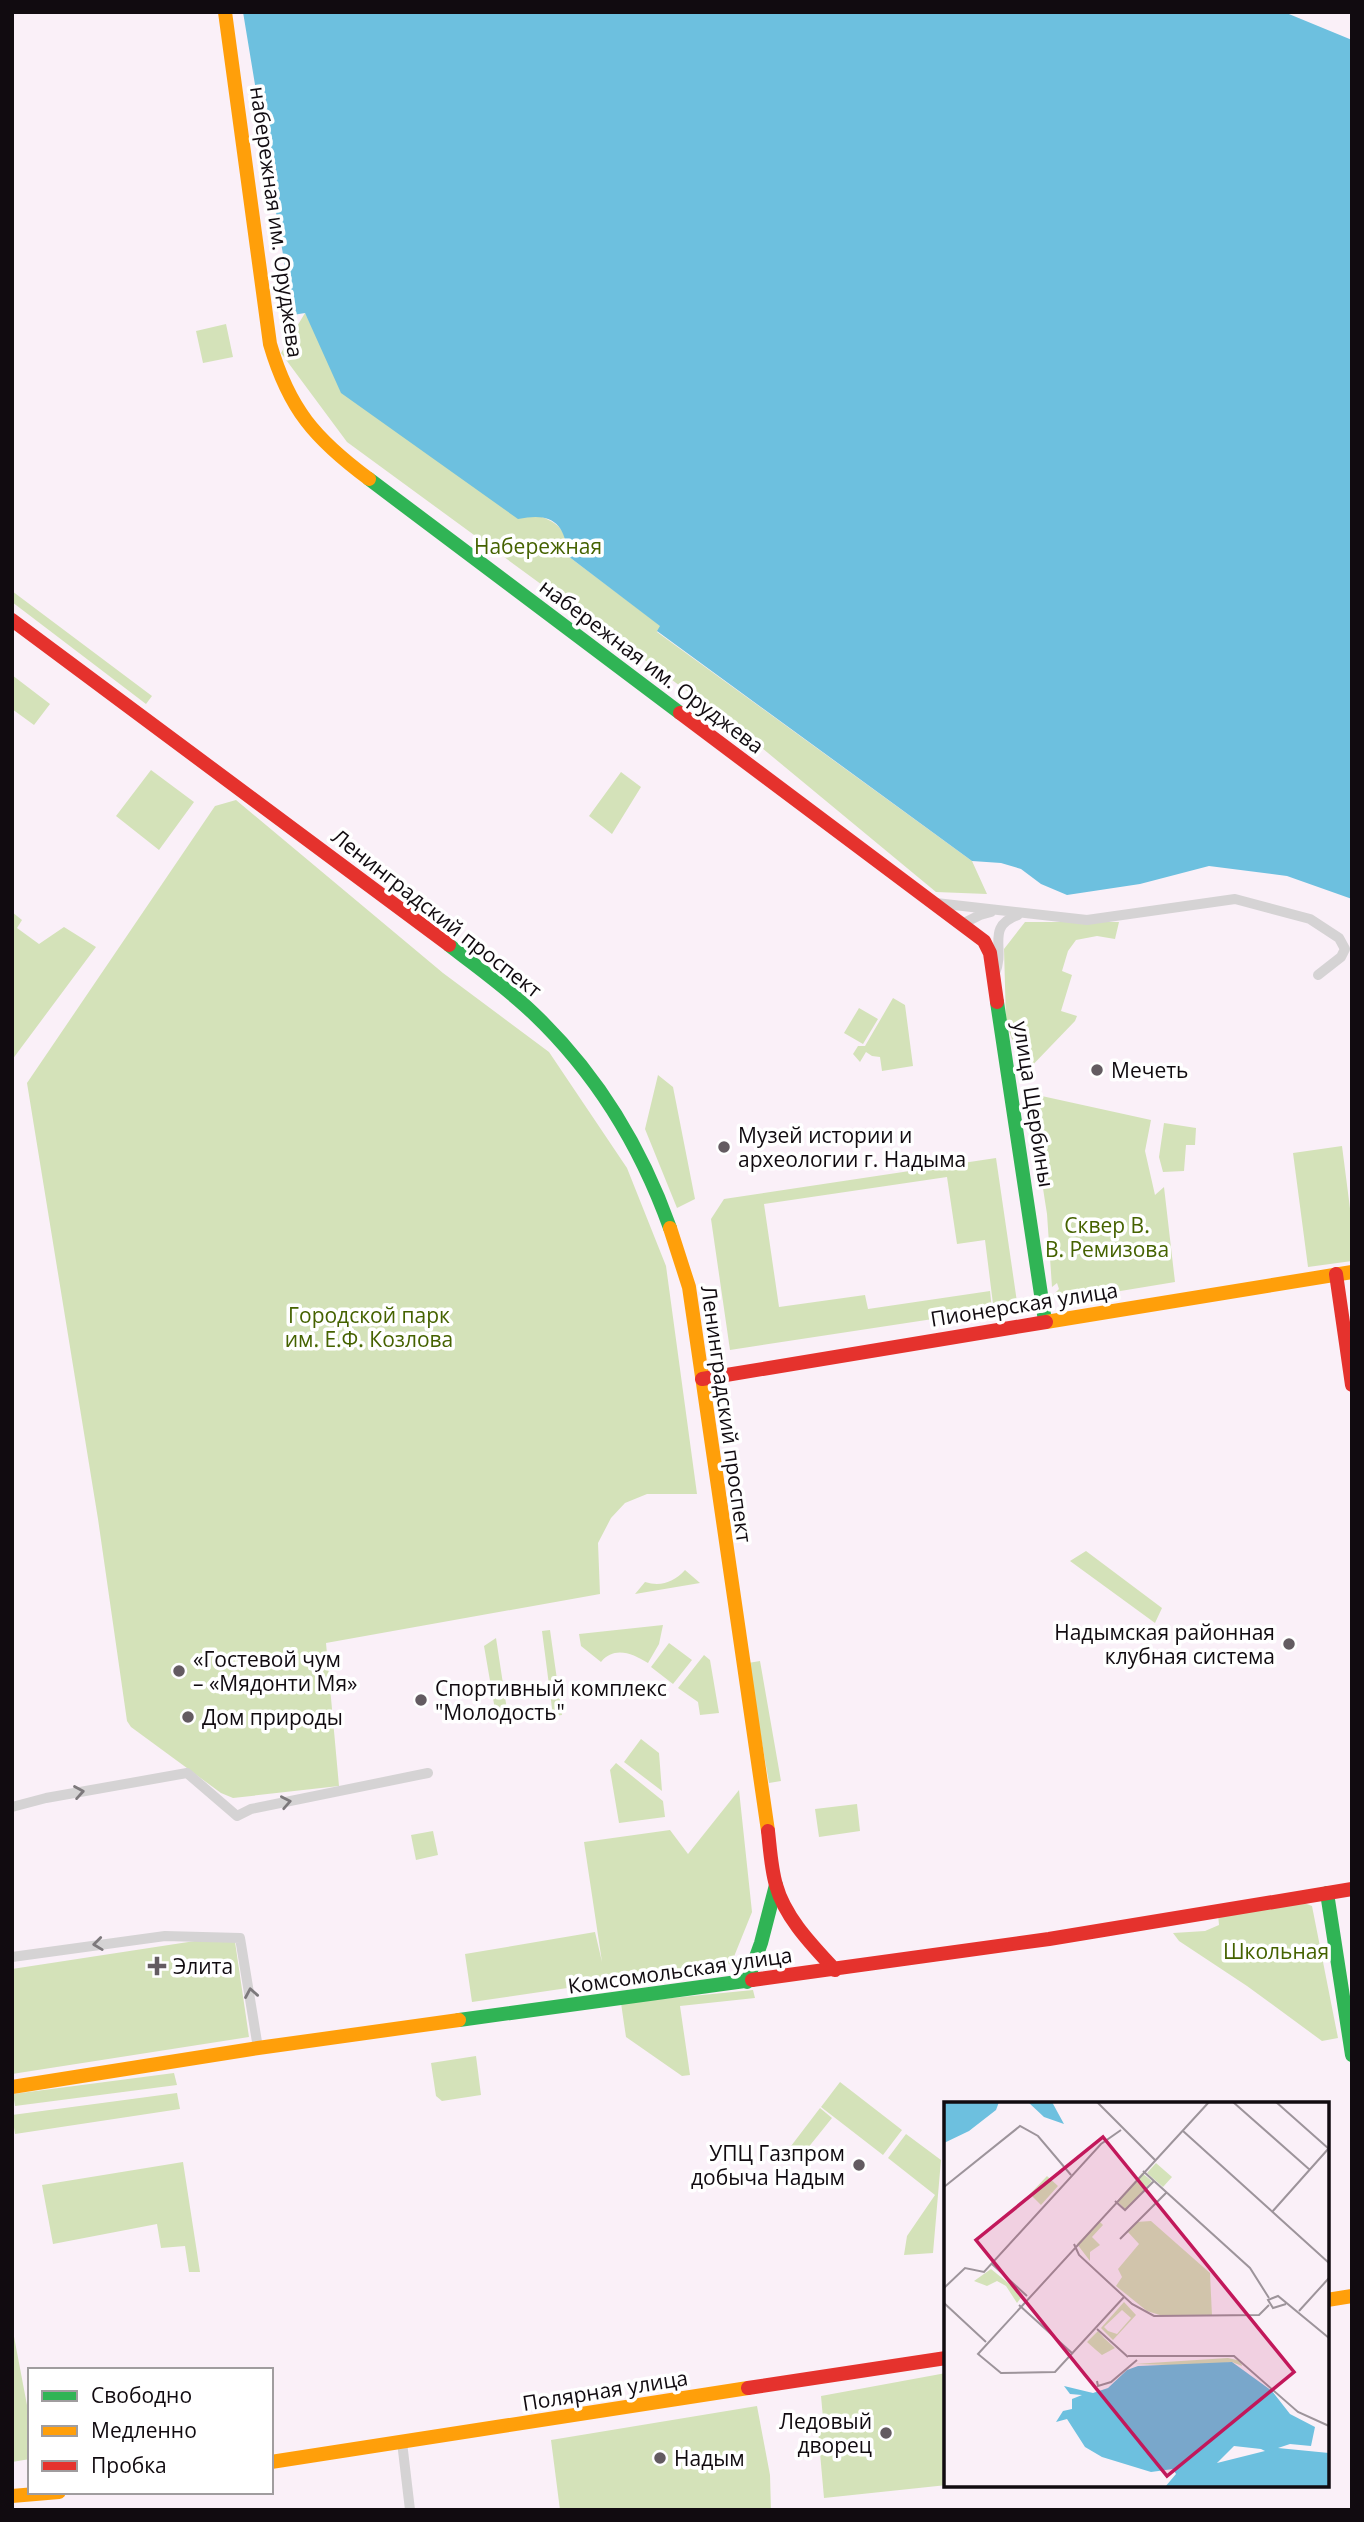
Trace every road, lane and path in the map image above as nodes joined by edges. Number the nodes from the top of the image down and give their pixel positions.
1 (225, 12) edge
2 (12, 620) edge
3 (934, 903) junction
4 (1002, 912) junction
5 (1022, 914) junction
6 (962, 924) junction
7 (1318, 975) dead end
8 (993, 976) junction
9 (1352, 1272) edge
10 (1336, 1274) junction
11 (1045, 1321) junction
12 (702, 1379) junction
13 (1352, 1385) edge
14 (428, 1773) dead end
15 (12, 1807) edge
16 (776, 1885) junction
17 (1352, 1889) edge
18 (1327, 1894) junction
19 (12, 1957) edge
20 (835, 1970) junction
21 (747, 1982) junction
22 (258, 2048) junction
23 (1352, 2054) edge
24 (12, 2087) edge
25 (1352, 2296) edge
26 (1329, 2300) edge
27 (944, 2358) edge
28 (402, 2442) junction
29 (273, 2462) edge
30 (40, 2494) edge
31 (12, 2497) edge
32 (410, 2510) edge

1 - 3 street, набережная им. Оруджева
2 - 12 street, Ленинградский проспект
3 - 4 street
3 - 6 street, набережная им. Оруджева
4 - 5 street
4 - 6 street
5 - 7 street
5 - 8 street
6 - 8 street, набережная им. Оруджева
8 - 11 street, улица Щербины
9 - 10 street, Пионерская улица
10 - 11 street, Пионерская улица
10 - 13 street
11 - 12 street, Пионерская улица
12 - 16 street, Ленинградский проспект
15 -> 14 street
16 - 20 street
16 - 21 street
17 - 18 street, Комсомольская улица
18 - 20 street, Комсомольская улица
18 - 23 street
22 -> 19 street
20 - 21 street, Комсомольская улица
21 - 22 street, Комсомольская улица
22 - 24 street, Комсомольская улица
25 - 26 street
27 - 28 street, Полярная улица
28 - 29 street, Полярная улица
28 - 32 street
30 - 31 street

